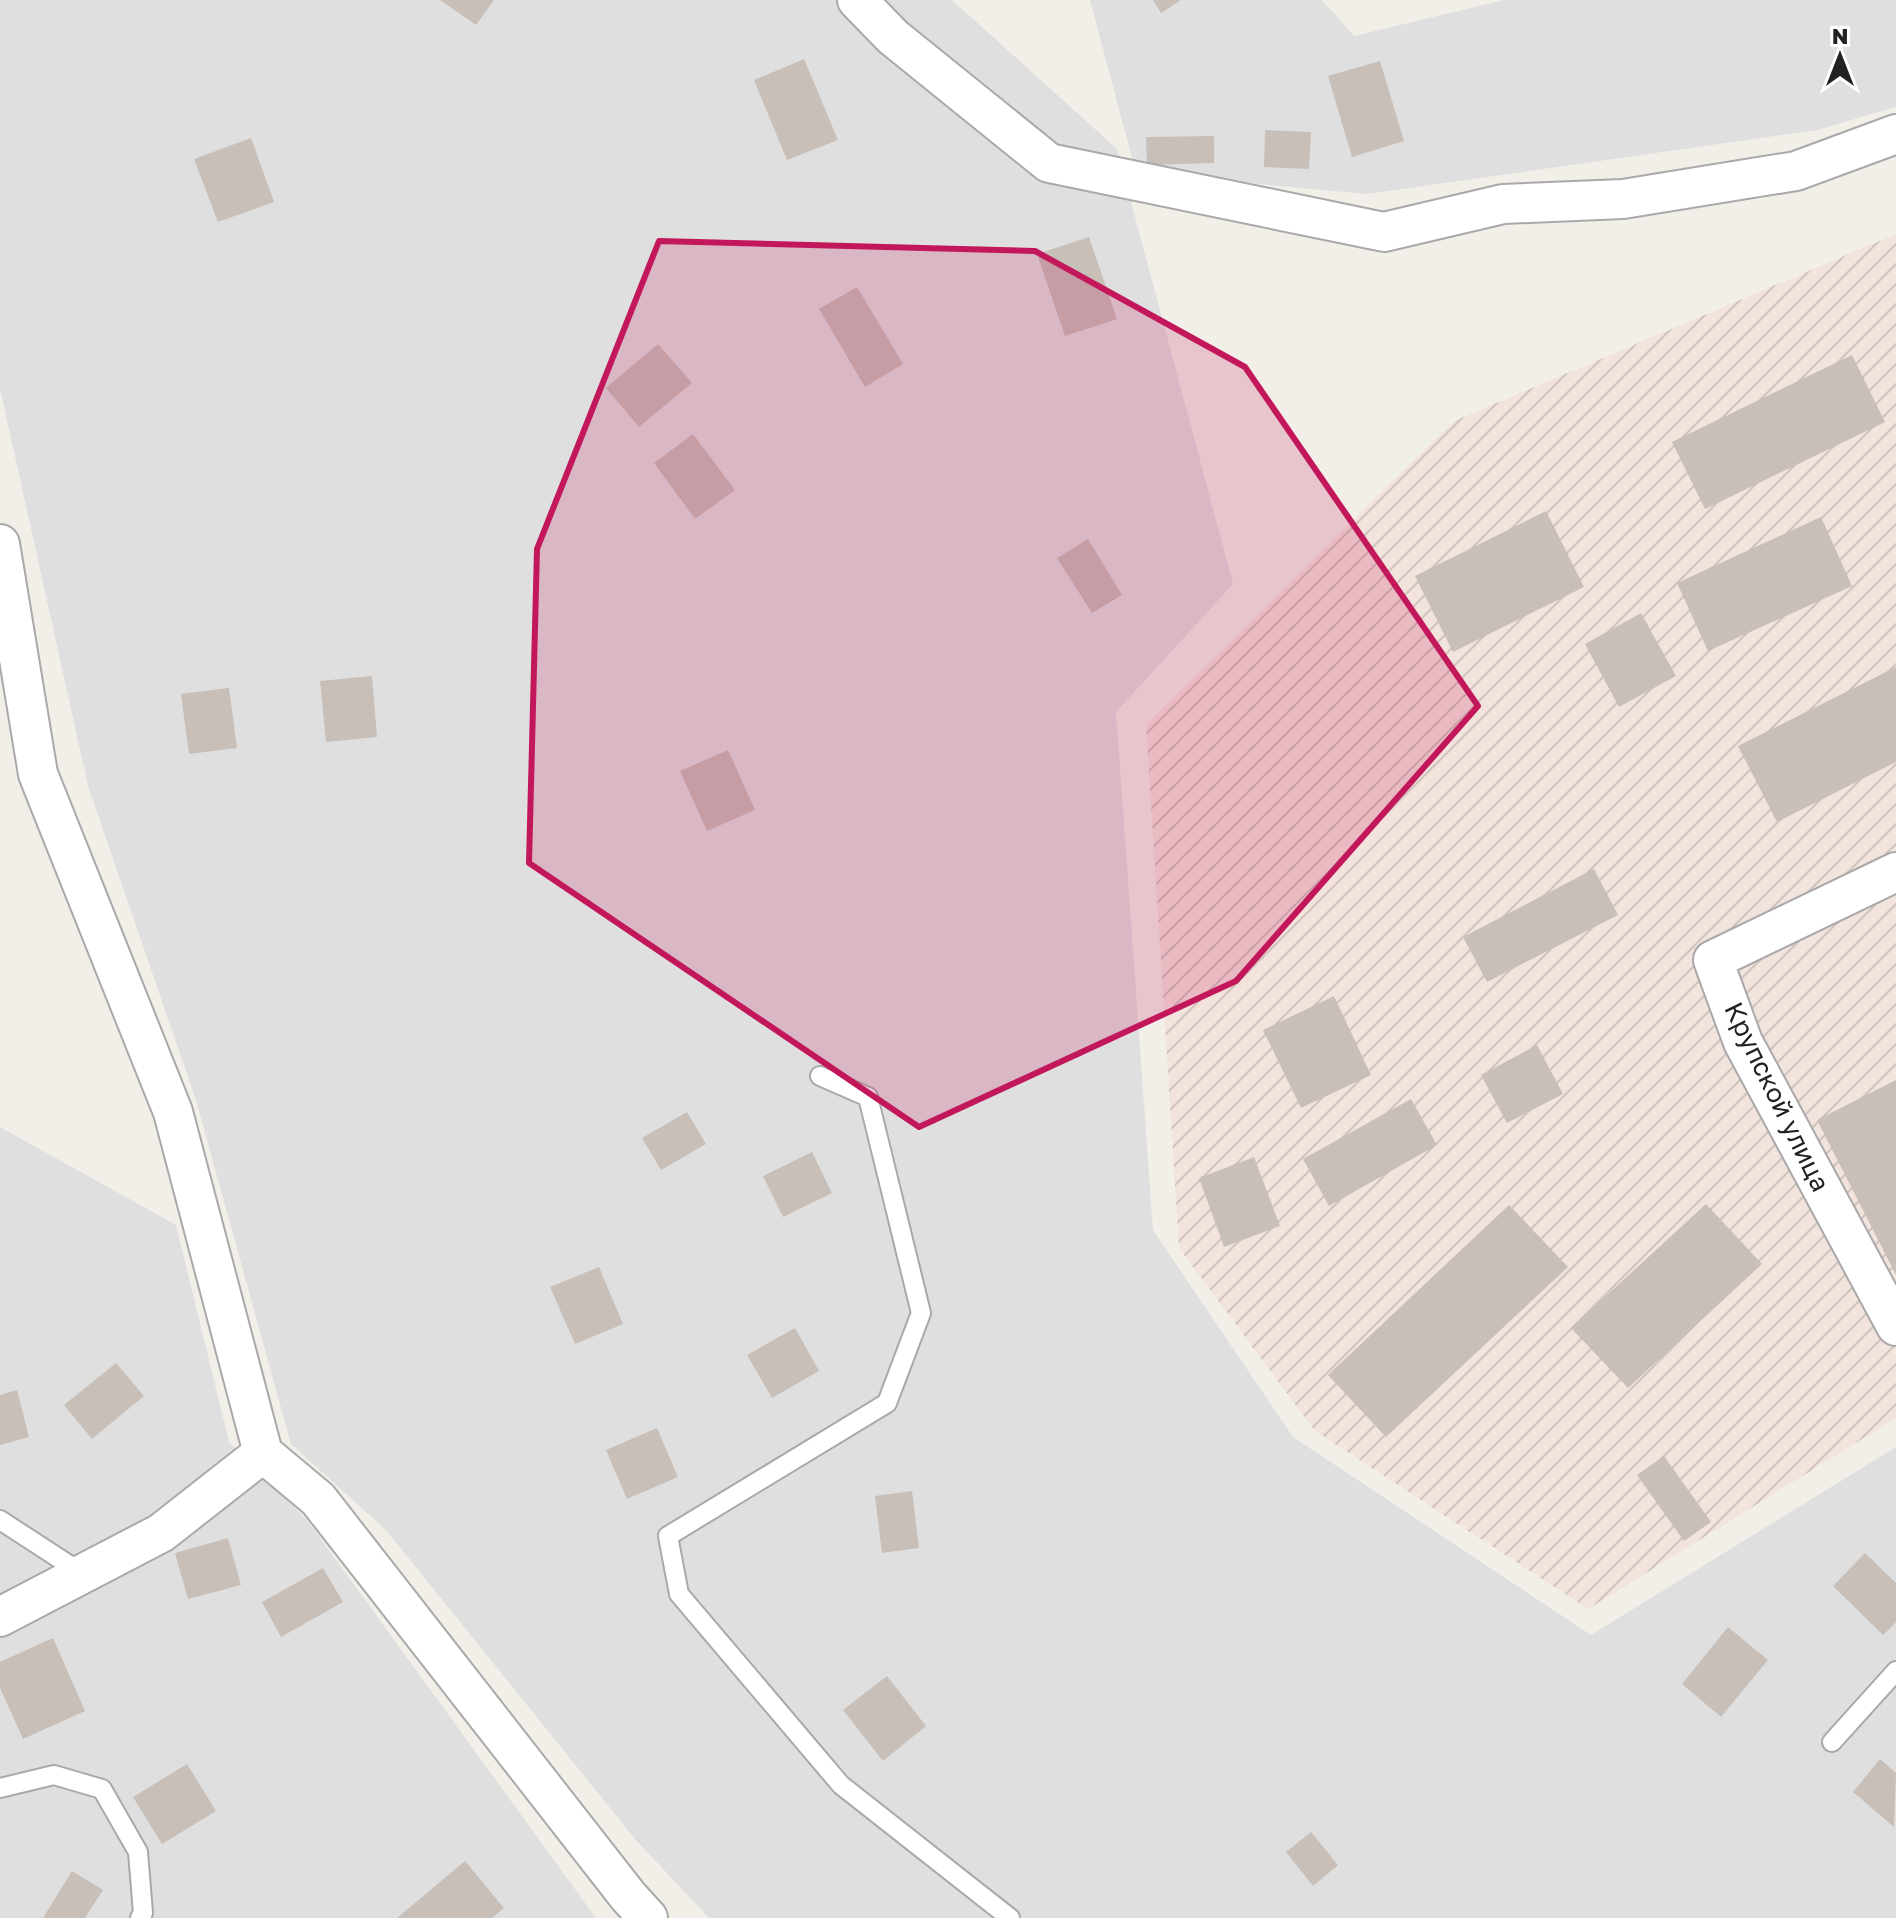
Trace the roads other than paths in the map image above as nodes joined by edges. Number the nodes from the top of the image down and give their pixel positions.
1 (857, 0) edge
2 (1896, 134) edge
3 (0, 544) edge
4 (1896, 872) edge
5 (820, 1076) dead end
6 (1896, 1326) edge
7 (263, 1453) junction
8 (0, 1520) edge
9 (83, 1574) junction
10 (0, 1617) edge
11 (1896, 1671) edge
12 (1832, 1742) dead end
13 (0, 1788) edge
14 (140, 1918) edge
15 (648, 1918) edge
16 (1010, 1918) edge

1 - 2 street
3 - 7 street
4 - 6 street, Крупской улица
5 - 16 lane
7 - 9 street
7 - 15 street
8 - 9 lane
9 - 10 street
11 - 12 lane
13 - 14 lane

